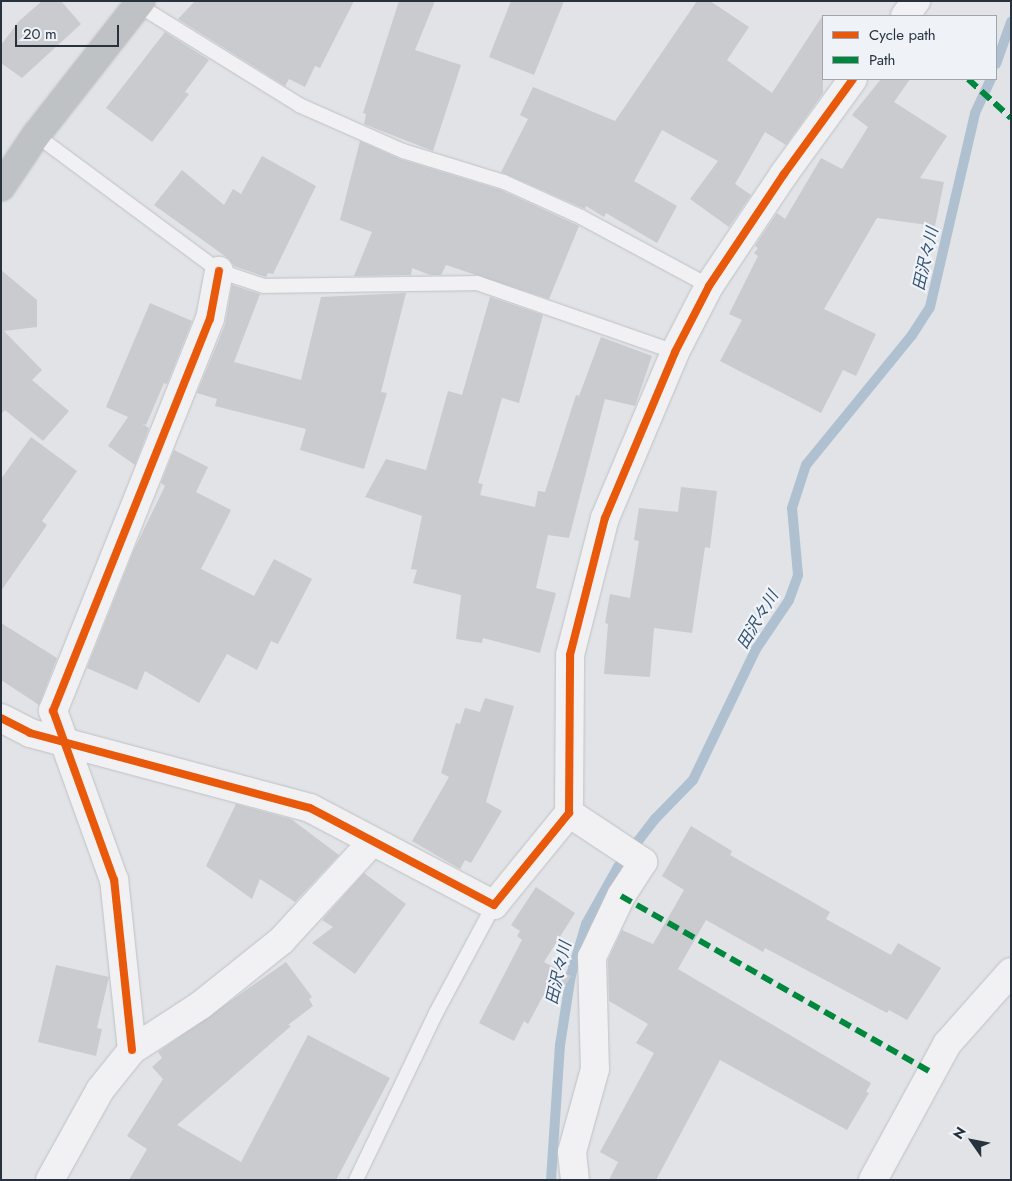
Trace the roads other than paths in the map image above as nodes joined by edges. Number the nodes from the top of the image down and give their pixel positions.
1 (916, 1) edge
2 (139, 3) edge
3 (906, 15) edge
4 (853, 80) edge
5 (36, 135) junction
6 (1, 187) edge
7 (219, 272) junction
8 (709, 286) junction
9 (675, 352) junction
10 (1, 718) edge
11 (66, 742) junction
12 (569, 813) junction
13 (372, 842) junction
14 (494, 905) junction
15 (1011, 972) edge
16 (132, 1050) junction
17 (50, 1180) edge
18 (356, 1180) edge
19 (575, 1180) edge
20 (873, 1180) edge

1 - 3 street
2 - 5 main road
2 - 8 lane
4 - 8 street
5 - 6 main road
5 - 7 lane
7 - 9 lane
7 - 11 street
8 - 9 street
9 - 12 street
10 - 11 street
11 - 13 street
11 - 16 street
12 - 14 street
12 - 19 street
13 - 14 street
13 - 16 street
14 - 18 lane
15 - 20 street
16 - 17 street

